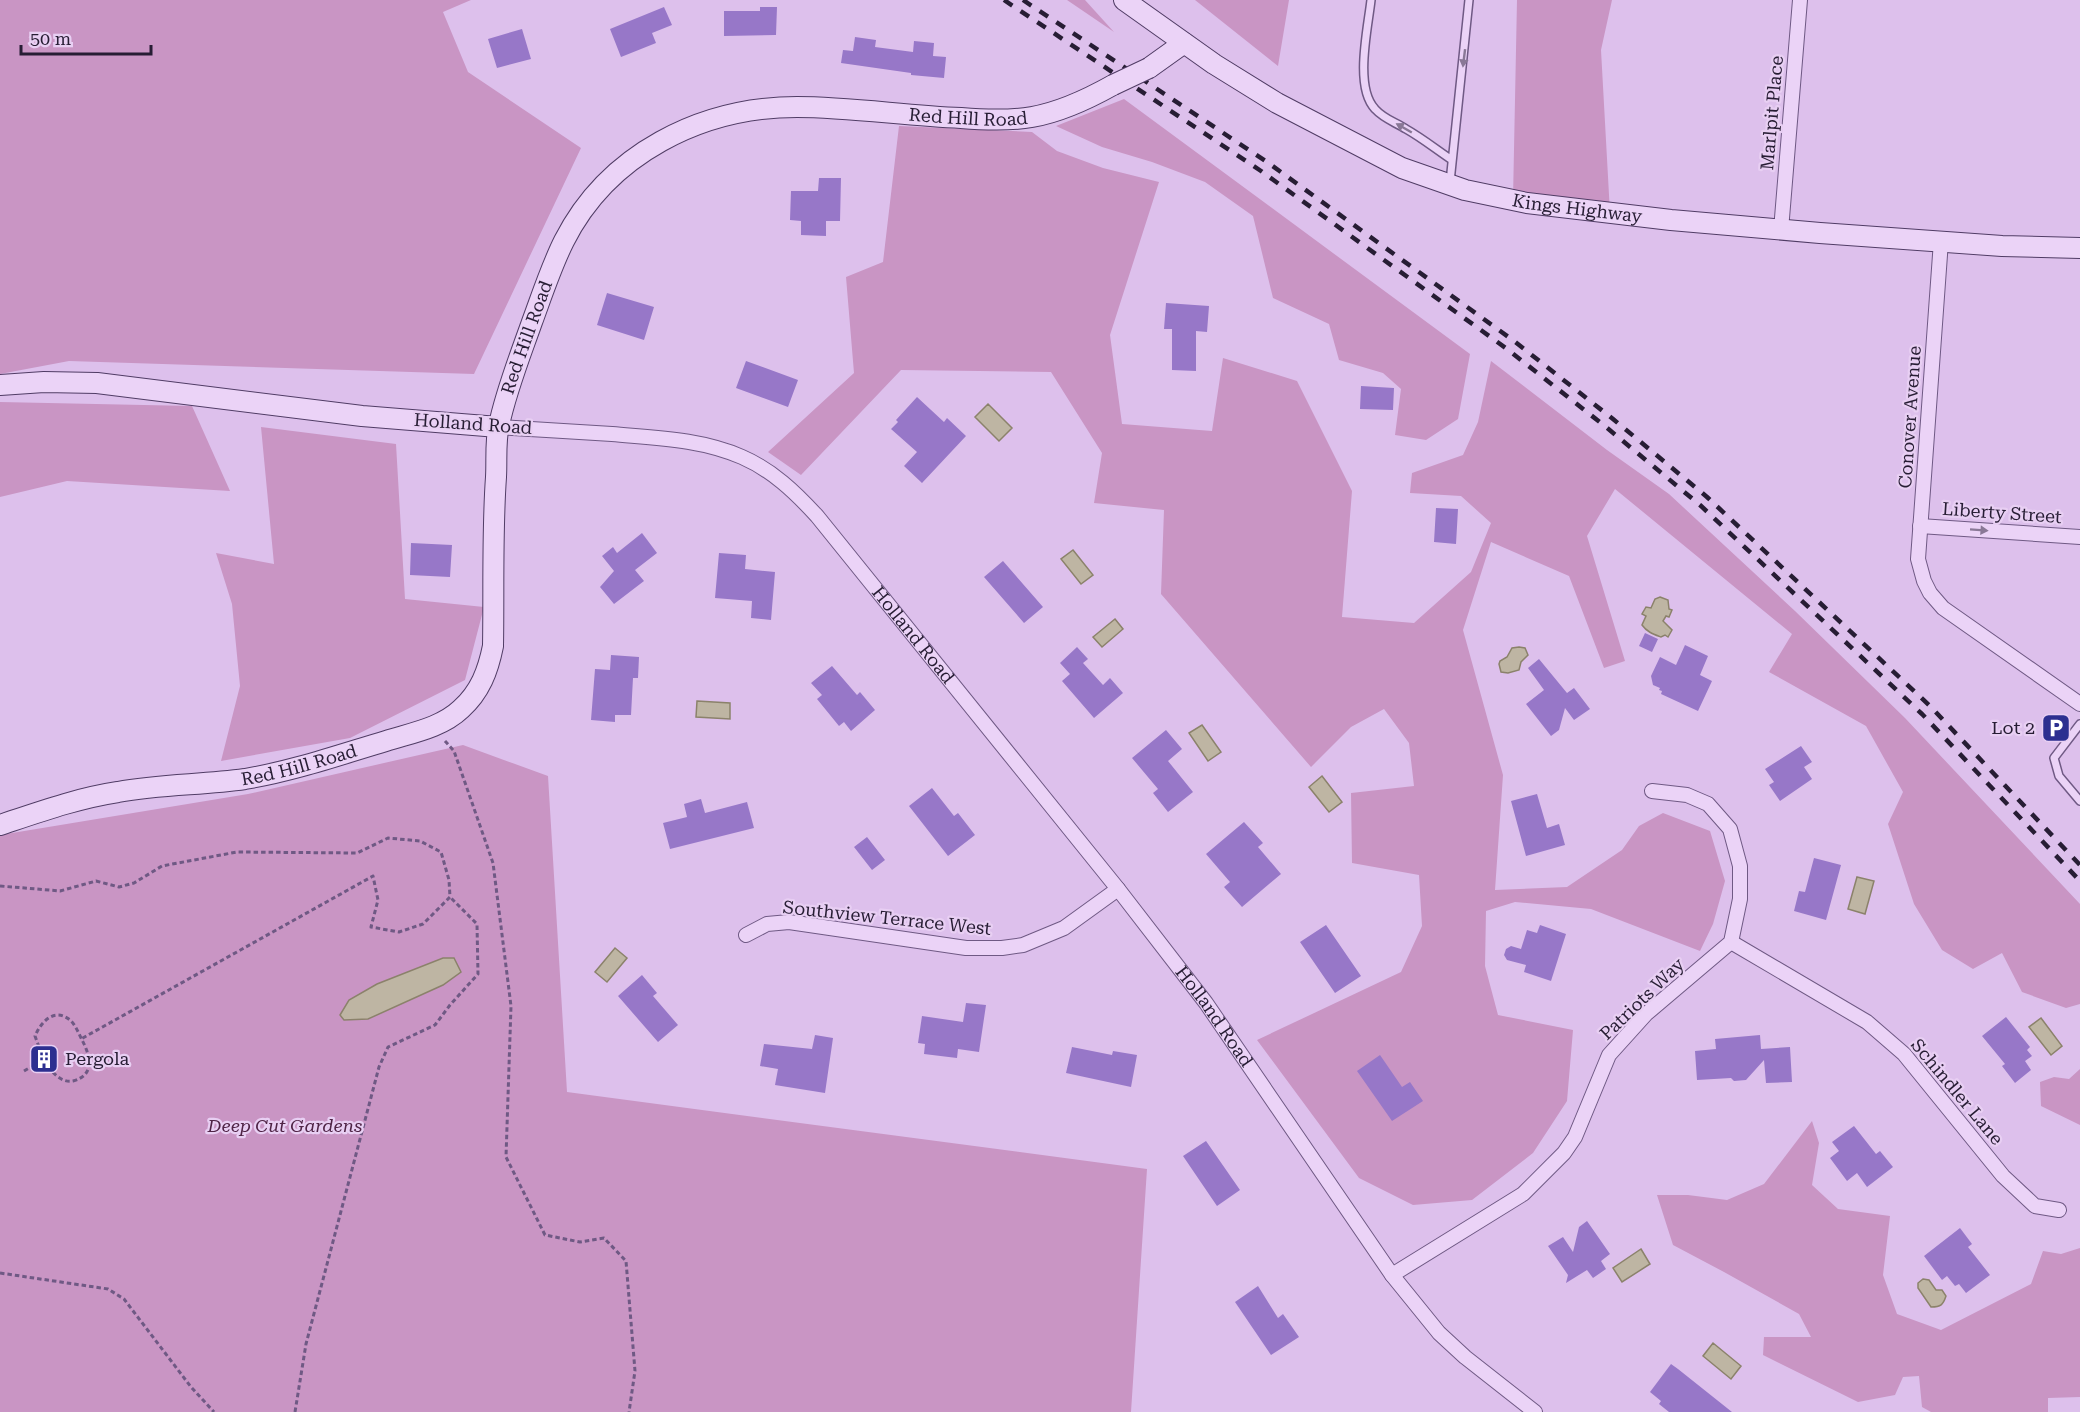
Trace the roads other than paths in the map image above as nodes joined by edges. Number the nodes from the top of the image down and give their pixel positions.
1 (1124, 0) edge
2 (1371, 0) edge
3 (1469, 0) edge
4 (1800, 0) edge
5 (1184, 43) junction
6 (1452, 160) junction
7 (1450, 185) junction
8 (1781, 230) junction
9 (1941, 241) junction
10 (2080, 248) edge
11 (0, 385) edge
12 (498, 426) junction
13 (1920, 526) junction
14 (2080, 537) edge
15 (2080, 704) edge
16 (2078, 729) edge
17 (1652, 791) dead end
18 (2080, 801) edge
19 (0, 825) edge
20 (1118, 889) junction
21 (746, 935) dead end
22 (1731, 942) junction
23 (2059, 1210) dead end
24 (1392, 1275) junction
25 (1535, 1412) edge

1 - 5 street, Kings Highway
6 -> 2 lane
3 -> 6 lane
4 - 8 street, Marlpit Place
5 - 7 street, Kings Highway
5 - 12 street, Red Hill Road, bridge
6 - 7 lane
7 - 8 street, Kings Highway
8 - 9 street, Kings Highway
9 - 10 street, Kings Highway
9 - 13 street, Conover Avenue
11 - 12 street, Holland Road
12 - 19 street, Red Hill Road
12 - 20 street, Holland Road
13 -> 14 street, Liberty Street
13 - 15 street, Conover Avenue
16 - 18 lane
17 - 22 street
20 - 21 street, Southview Terrace West
20 - 24 street, Holland Road
22 - 23 street, Schindler Lane
22 - 24 street, Patriots Way
24 - 25 street, Holland Road

